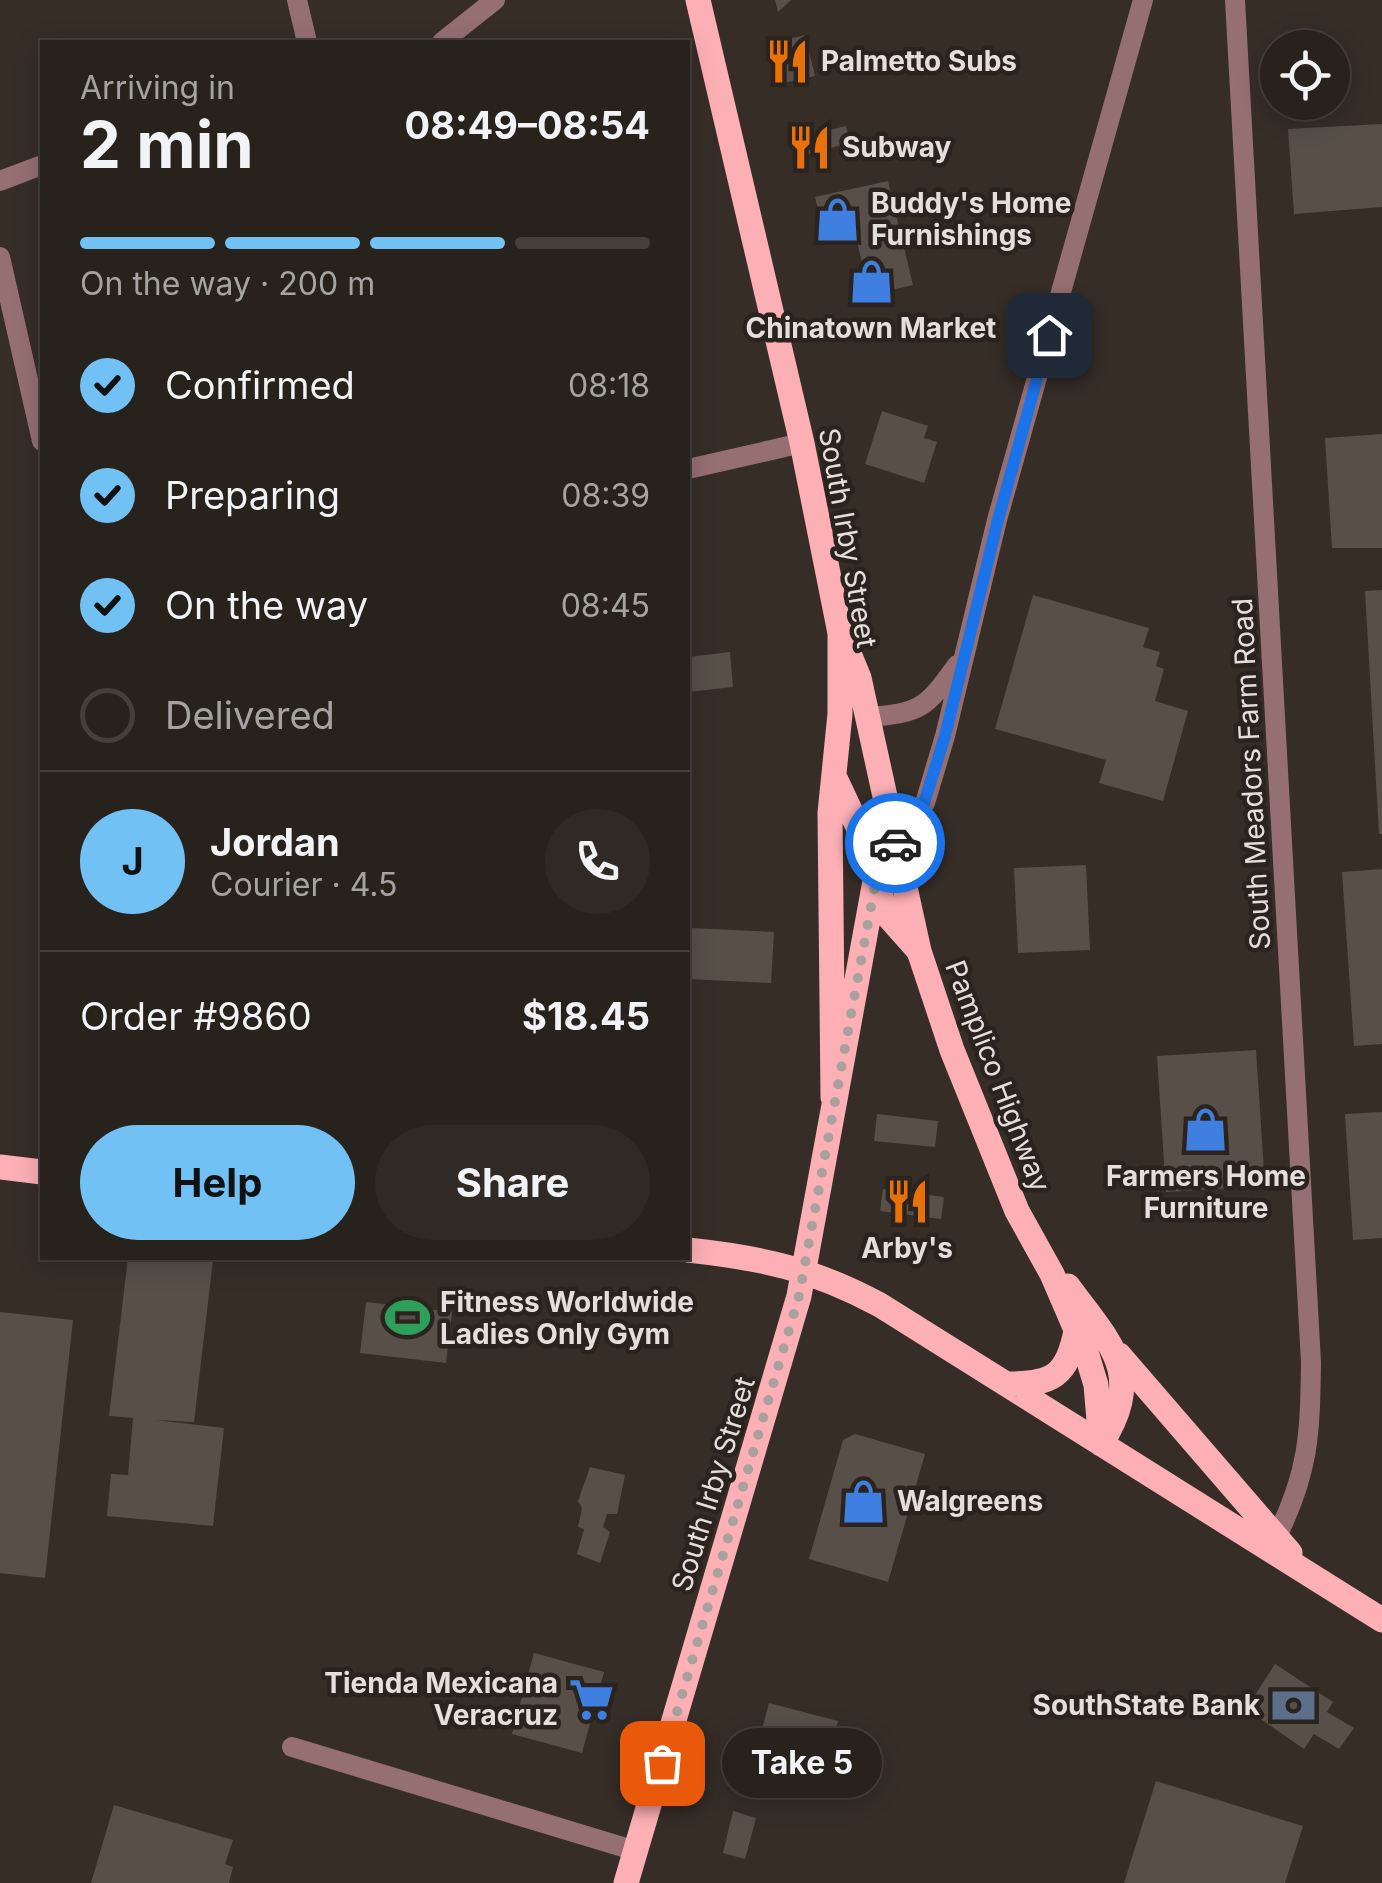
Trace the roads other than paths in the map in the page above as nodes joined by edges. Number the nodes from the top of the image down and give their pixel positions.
1 (297, 0) edge
2 (496, 0) edge
3 (698, 0) edge
4 (1143, 0) edge
5 (1235, 0) edge
6 (307, 40) edge
7 (445, 40) edge
8 (40, 167) edge
9 (0, 181) edge
10 (0, 257) edge
11 (6, 304) edge
12 (40, 434) edge
13 (802, 443) junction
14 (690, 470) edge
15 (840, 632) junction
16 (964, 655) junction
17 (868, 717) junction
18 (832, 771) junction
19 (896, 839) junction
20 (876, 880) junction
21 (919, 951) junction
22 (833, 1097) junction
23 (0, 1167) edge
24 (40, 1172) edge
25 (690, 1250) edge
26 (805, 1269) junction
27 (1052, 1274) junction
28 (1076, 1332) junction
29 (1119, 1355) junction
30 (1008, 1384) junction
31 (1101, 1444) junction
32 (1276, 1538) junction
33 (1311, 1574) junction
34 (1382, 1620) edge
35 (292, 1747) dead end
36 (636, 1852) junction
37 (626, 1883) edge

1 - 6 street
2 - 7 street
3 - 13 main road, South Irby Street
4 - 16 street
5 - 32 street, South Meadors Farm Road
8 - 9 street
10 - 11 street
11 - 12 street
13 - 14 street
13 - 15 main road, South Irby Street
15 - 17 main road, Pamplico Highway
15 - 18 main road, South Irby Street
16 - 17 street
16 - 19 street
17 - 19 main road, Pamplico Highway
18 - 20 main road, Pamplico Highway
18 - 22 main road, South Irby Street
19 - 20 main road, South Irby Street
19 - 21 main road, Pamplico Highway
20 - 21 main road, Pamplico Highway
20 - 22 main road, South Irby Street
21 - 27 main road, Pamplico Highway
22 - 26 main road, South Irby Street
23 - 24 main road
25 - 26 main road, Pamplico Highway
26 - 30 main road, Pamplico Highway
26 - 36 main road, South Irby Street
27 - 28 main road, Pamplico Highway
27 - 29 main road, Pamplico Highway
28 - 30 main road
28 - 31 main road, Pamplico Highway
29 - 31 main road
29 - 32 main road, Pamplico Highway
30 - 31 main road, Pamplico Highway
31 - 33 main road, Pamplico Highway
32 - 33 main road, Pamplico Highway
33 - 34 main road, Pamplico Highway
35 - 36 street
36 - 37 main road, South Irby Street

